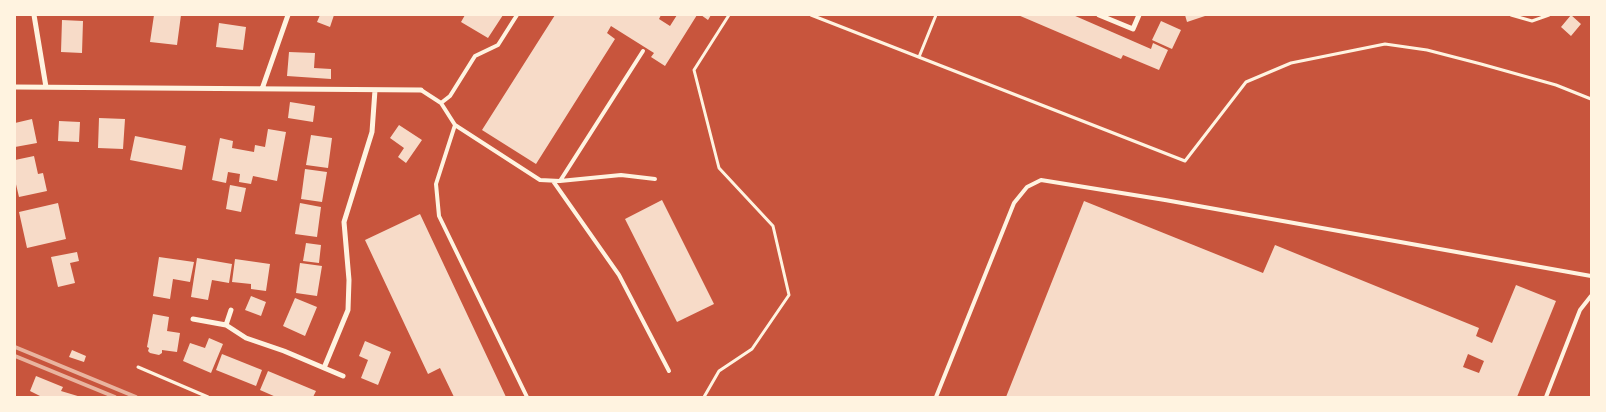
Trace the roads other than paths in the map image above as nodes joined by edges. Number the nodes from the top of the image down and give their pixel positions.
1 (34, 15) edge
2 (288, 15) edge
3 (516, 15) edge
4 (1100, 15) edge
5 (1139, 15) edge
6 (643, 51) dead end
7 (15, 87) edge
8 (46, 87) junction
9 (262, 89) junction
10 (375, 90) junction
11 (421, 90) joint
12 (441, 103) junction
13 (455, 125) junction
14 (655, 179) dead end
15 (553, 181) junction
16 (560, 181) junction
17 (1591, 276) edge
18 (1591, 296) edge
19 (231, 310) dead end
20 (193, 319) dead end
21 (226, 325) junction
22 (324, 368) junction
23 (669, 371) dead end
24 (343, 376) dead end
25 (527, 397) edge
26 (936, 397) edge
27 (1546, 397) edge

1 - 8 street
2 - 9 street
3 - 12 lane
4 - 5 street
6 - 16 lane
7 - 8 street
8 - 9 street
9 - 10 street
10 - 11 street
10 - 22 street
11 - 12 lane
12 - 13 lane
13 - 15 lane
13 - 25 lane
14 - 16 lane
15 - 16 lane
15 - 23 lane
17 - 26 lane
18 - 27 lane
19 - 21 street
20 - 21 street
21 - 22 street
22 - 24 street

